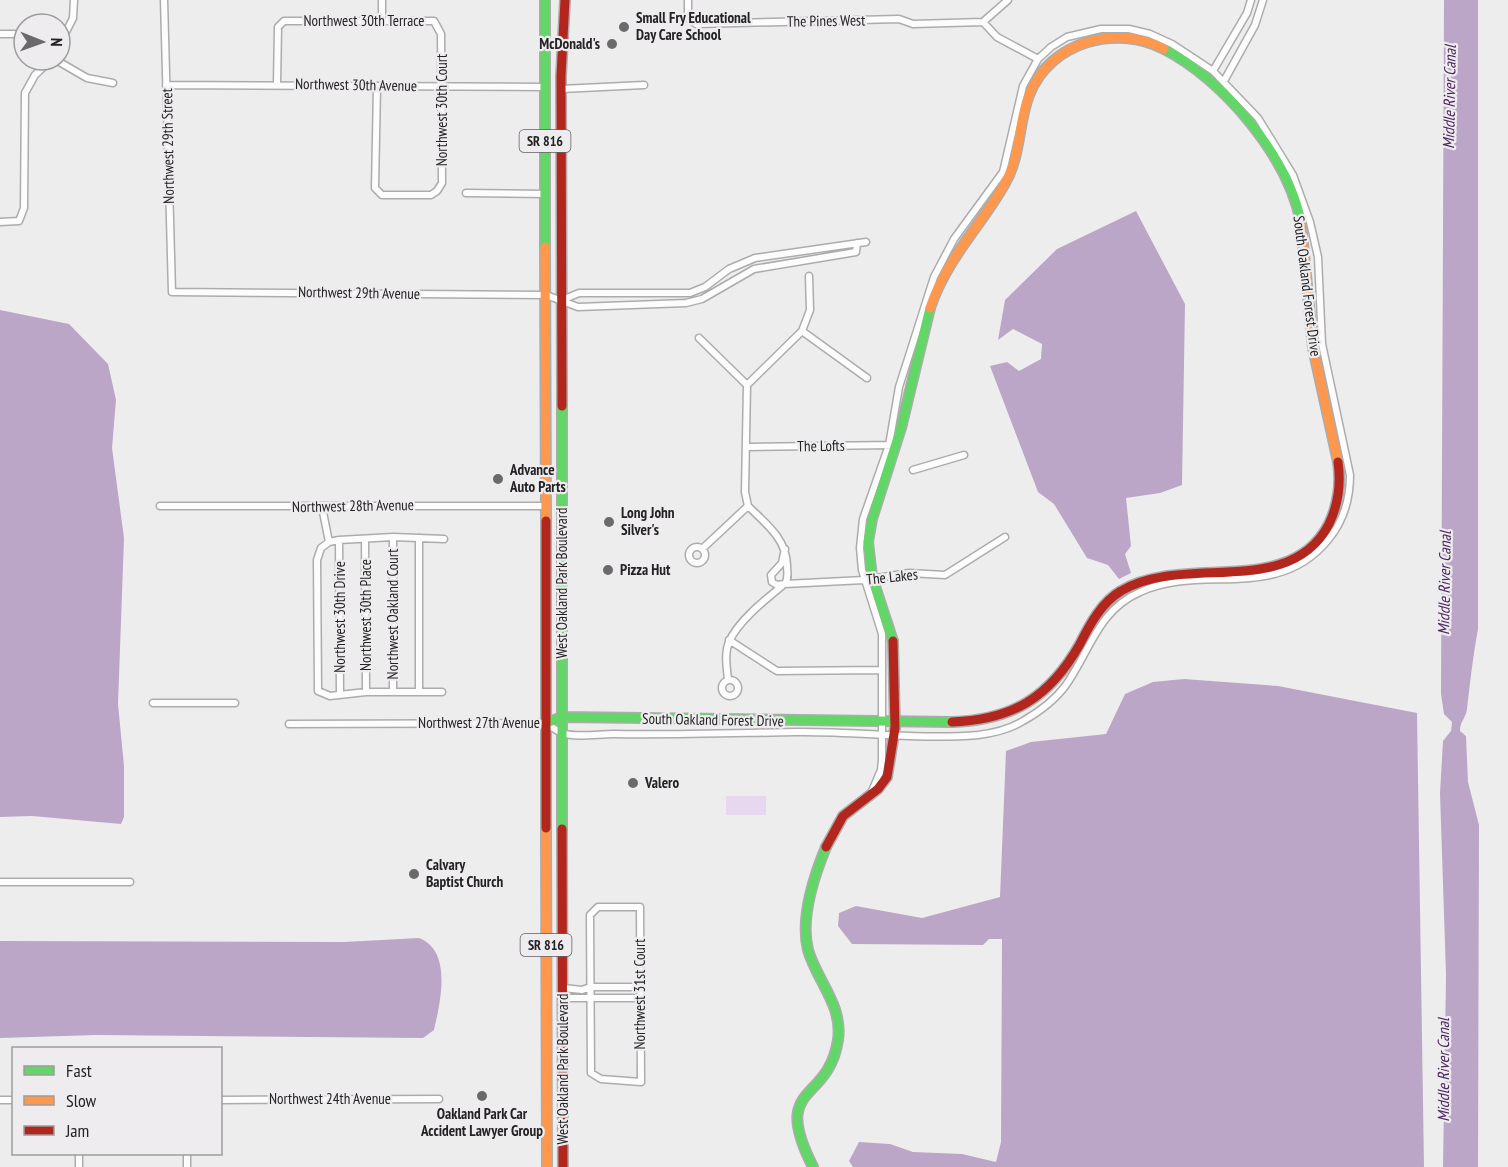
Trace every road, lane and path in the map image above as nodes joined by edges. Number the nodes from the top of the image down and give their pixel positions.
1 (74, 0) edge
2 (164, 0) edge
3 (382, 0) edge
4 (545, 0) edge
5 (565, 0) edge
6 (688, 0) edge
7 (1008, 0) edge
8 (1251, 0) edge
9 (1263, 0) edge
10 (72, 20) edge
11 (382, 21) junction
12 (983, 22) junction
13 (440, 27) joint
14 (1038, 59) junction
15 (545, 64) junction
16 (72, 70) edge
17 (1213, 71) junction
18 (39, 72) edge
19 (1224, 81) junction
20 (113, 83) dead end
21 (277, 84) junction
22 (166, 85) junction
23 (644, 85) dead end
24 (378, 86) junction
25 (441, 86) junction
26 (545, 87) junction
27 (561, 89) junction
28 (561, 105) junction
29 (466, 193) dead end
30 (545, 194) junction
31 (0, 222) edge
32 (866, 242) dead end
33 (857, 243) junction
34 (942, 270) junction
35 (809, 276) dead end
36 (711, 282) junction
37 (716, 290) junction
38 (172, 292) joint
39 (692, 292) junction
40 (546, 295) junction
41 (562, 300) junction
42 (695, 301) junction
43 (802, 331) junction
44 (699, 338) dead end
45 (867, 378) dead end
46 (747, 385) junction
47 (893, 445) junction
48 (746, 447) junction
49 (964, 455) dead end
50 (913, 470) dead end
51 (546, 478) junction
52 (561, 502) junction
53 (160, 506) dead end
54 (546, 506) junction
55 (748, 506) junction
56 (322, 507) junction
57 (562, 522) junction
58 (393, 537) junction
59 (1005, 537) dead end
60 (419, 538) junction
61 (365, 539) junction
62 (444, 539) dead end
63 (339, 540) junction
64 (329, 542) junction
65 (702, 549) dead end
66 (784, 549) junction
67 (778, 569) junction
68 (788, 575) junction
69 (868, 580) junction
70 (804, 583) junction
71 (774, 584) junction
72 (784, 585) junction
73 (771, 595) junction
74 (729, 640) junction
75 (882, 670) junction
76 (728, 680) dead end
77 (393, 691) junction
78 (366, 692) junction
79 (419, 692) junction
80 (442, 692) dead end
81 (340, 695) junction
82 (153, 703) dead end
83 (235, 703) dead end
84 (562, 717) junction
85 (881, 721) junction
86 (894, 722) junction
87 (289, 723) dead end
88 (546, 723) junction
89 (562, 733) junction
90 (881, 733) junction
91 (894, 735) junction
92 (868, 796) junction
93 (0, 882) edge
94 (130, 882) dead end
95 (547, 976) junction
96 (590, 987) junction
97 (641, 987) junction
98 (562, 993) junction
99 (546, 996) junction
100 (591, 997) junction
101 (640, 998) junction
102 (562, 1014) junction
103 (439, 1098) dead end
104 (222, 1100) edge
105 (547, 1167) edge
106 (563, 1167) edge
107 (813, 1167) edge

1 - 10 street
2 - 22 street, Northwest 29th Street
3 - 11 street
4 - 15 street, West Oakland Park Boulevard / SR 816
5 - 27 street, West Oakland Park Boulevard / SR 816
6 - 12 street, The Pines West
7 - 12 street
8 - 17 street
9 - 19 street
11 - 13 street, Northwest 30th Terrace
11 - 21 street, Northwest 30th Terrace
12 - 14 street
13 - 25 street, Northwest 30th Court
14 - 17 street, South Oakland Forest Drive
14 - 34 street, South Oakland Forest Drive
15 - 26 street, West Oakland Park Boulevard / SR 816
15 - 27 street
16 - 20 street
17 - 19 street, South Oakland Forest Drive
18 - 31 street
19 - 91 street, Northwest 27th Avenue
21 - 22 street, Northwest 30th Avenue
21 - 24 street, Northwest 30th Avenue
22 - 38 street, Northwest 29th Street
23 - 27 street
24 - 25 street, Northwest 30th Avenue
24 - 25 street, Northwest 30th Court
25 - 26 street, Northwest 30th Avenue
26 - 28 street
26 - 30 street, West Oakland Park Boulevard / SR 816
27 - 28 street, West Oakland Park Boulevard / SR 816
28 - 41 street, West Oakland Park Boulevard / SR 816
29 - 30 street
30 - 40 street, West Oakland Park Boulevard / SR 816
32 - 33 street
33 - 36 street
33 - 37 street
34 - 47 street, South Oakland Forest Drive
34 - 86 street, South Oakland Forest Drive
35 - 43 street
36 - 37 street
36 - 39 street
37 - 42 street
38 - 40 street, Northwest 29th Avenue
39 - 41 street
39 - 42 street
40 - 41 street, Northwest 29th Avenue
40 - 51 street, West Oakland Park Boulevard / SR 816
41 - 42 street, Northwest 29th Avenue
41 - 52 street, West Oakland Park Boulevard / SR 816
43 - 45 street
43 - 46 street
44 - 46 street
46 - 48 street
47 - 48 street, The Lofts
47 - 69 street, South Oakland Forest Drive
48 - 55 street
49 - 50 street
51 - 52 street
51 - 54 street, West Oakland Park Boulevard / SR 816
52 - 57 street, West Oakland Park Boulevard / SR 816
53 - 56 street, Northwest 28th Avenue
54 - 56 street, Northwest 28th Avenue
54 - 57 street
54 - 88 street, West Oakland Park Boulevard / SR 816
55 - 65 street
55 - 66 street
56 - 64 street
57 - 84 street, West Oakland Park Boulevard / SR 816
58 - 60 street
58 - 61 street
58 - 77 street, Northwest Oakland Court
59 - 69 street, The Lakes
60 - 62 street
60 - 79 street
61 - 63 street
61 - 78 street, Northwest 30th Place
63 - 64 street
63 - 81 street, Northwest 30th Drive
64 - 81 street
66 - 67 street
66 - 68 street
67 - 68 street
67 - 71 street
68 - 70 street, The Lakes
68 - 72 street
69 - 70 street, The Lakes
69 - 75 street, South Oakland Forest Drive
69 - 86 street, South Oakland Forest Drive
70 - 72 street, The Lakes
71 - 72 street
71 - 73 street
72 - 73 street
73 - 74 street
74 - 75 street
74 - 76 street
75 - 85 street, South Oakland Forest Drive
77 - 78 street
77 - 79 street
78 - 81 street
79 - 80 street
82 - 83 street
84 - 85 street, South Oakland Forest Drive
84 - 88 street, South Oakland Forest Drive
84 - 89 street, West Oakland Park Boulevard / SR 816
85 - 86 street, South Oakland Forest Drive
85 - 90 street, South Oakland Forest Drive
86 - 91 street, South Oakland Forest Drive
87 - 88 street, Northwest 27th Avenue
88 - 89 street, Northwest 27th Avenue
88 - 95 street, West Oakland Park Boulevard / SR 816
89 - 90 street, Northwest 27th Avenue
89 - 98 street, West Oakland Park Boulevard / SR 816
90 - 91 street, Northwest 27th Avenue
90 - 92 street, South Oakland Forest Drive
91 - 92 street, South Oakland Forest Drive
92 - 107 street, South Oakland Forest Drive
93 - 94 street
95 - 98 street
95 - 99 street, West Oakland Park Boulevard / SR 816
96 - 97 street
96 - 97 street, Northwest 31st Court
96 - 98 street
96 - 100 street
97 - 101 street, Northwest 31st Court
98 - 100 street
98 - 102 street, West Oakland Park Boulevard / SR 816
99 - 102 street
99 - 105 street, West Oakland Park Boulevard / SR 816
100 - 101 street
100 - 101 street, Northwest 31st Court
102 - 106 street, West Oakland Park Boulevard / SR 816
103 - 104 street, Northwest 24th Avenue

